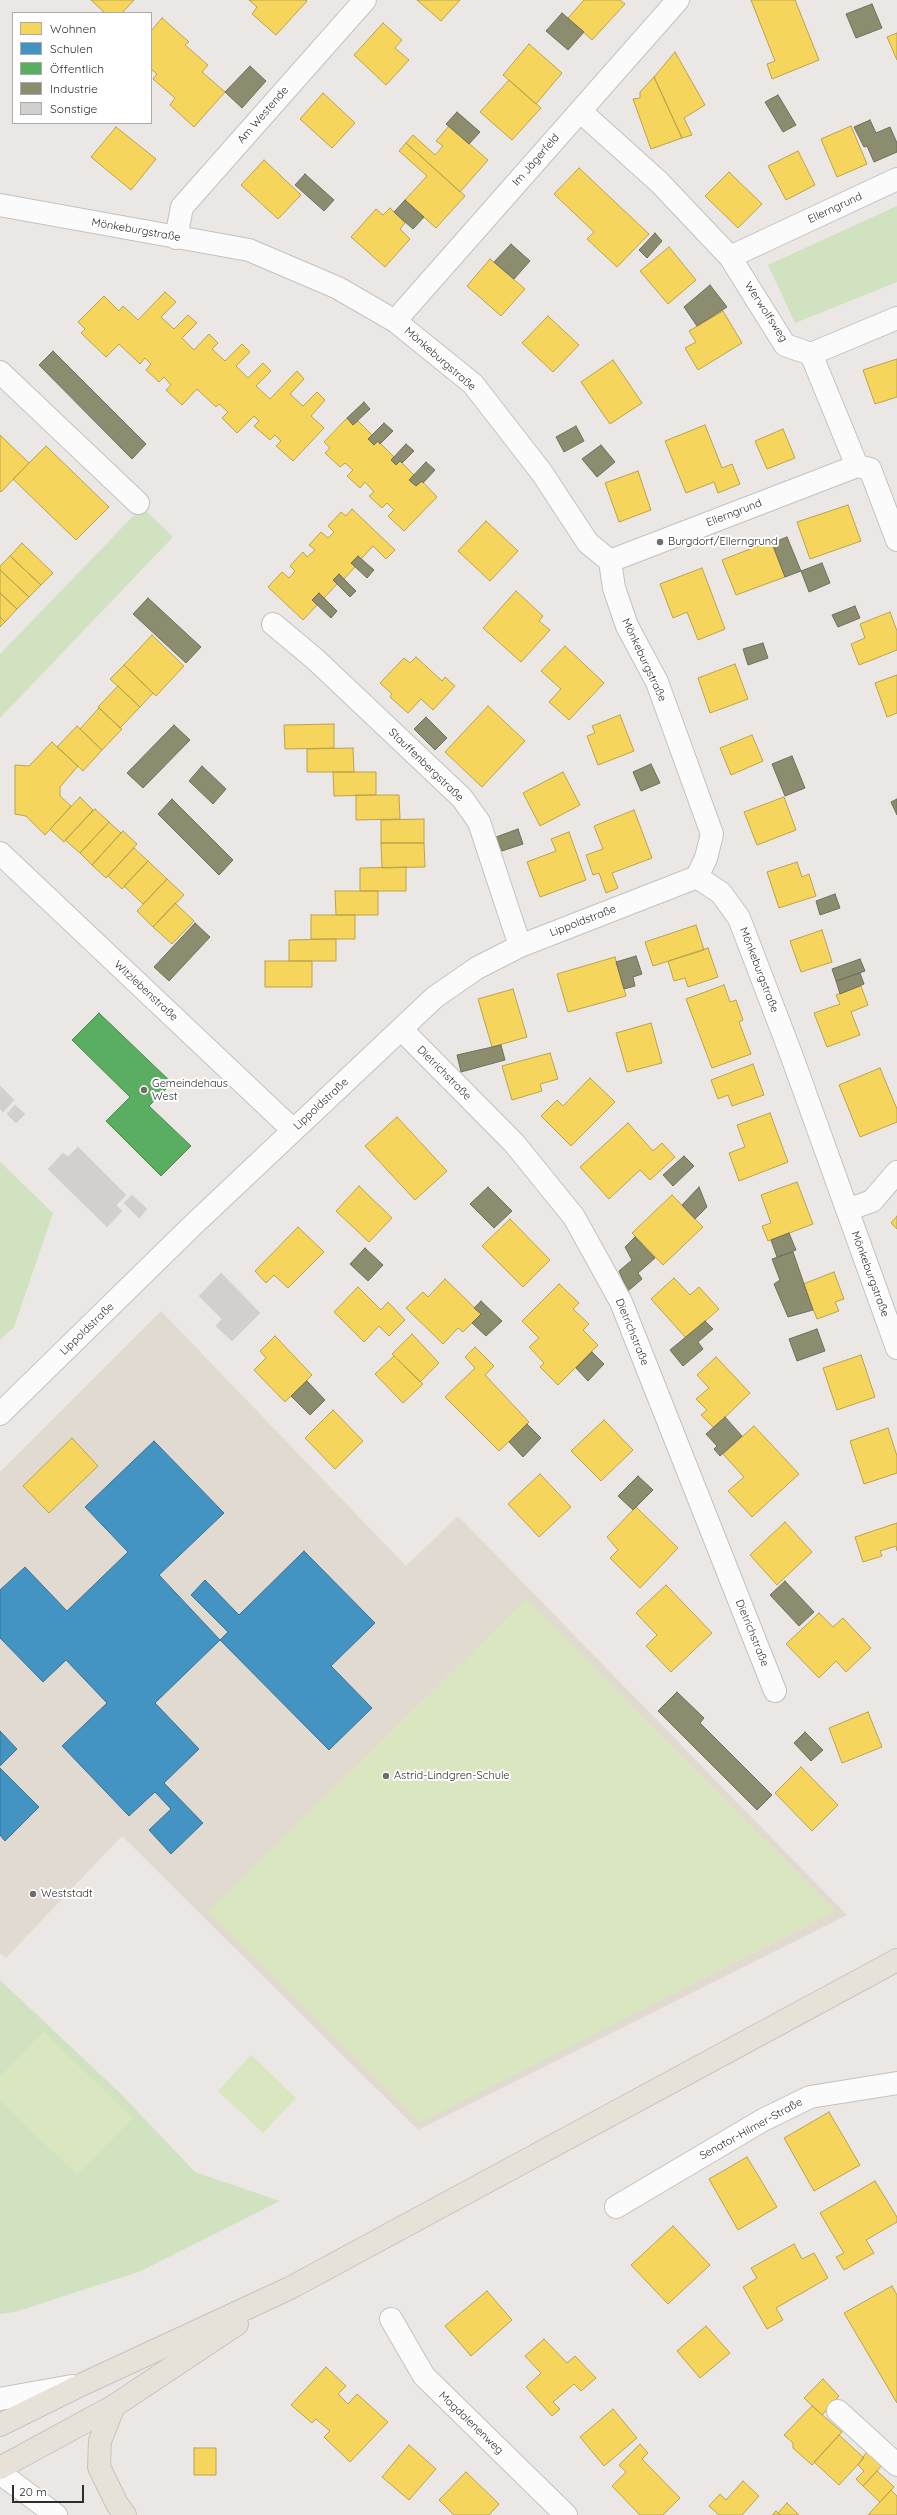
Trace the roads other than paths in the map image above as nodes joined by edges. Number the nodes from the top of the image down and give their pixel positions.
1 (365, 0) edge
2 (678, 0) edge
3 (580, 111) junction
4 (897, 179) edge
5 (0, 205) edge
6 (176, 238) junction
7 (730, 257) junction
8 (897, 318) edge
9 (395, 321) junction
10 (811, 354) junction
11 (0, 372) edge
12 (857, 466) junction
13 (138, 503) dead end
14 (897, 540) edge
15 (610, 561) junction
16 (273, 624) dead end
17 (0, 853) edge
18 (697, 877) junction
19 (520, 946) junction
20 (400, 1029) junction
21 (293, 1130) junction
22 (897, 1172) edge
23 (847, 1210) junction
24 (897, 1348) edge
25 (0, 1414) edge
26 (774, 1691) dead end
27 (897, 1960) edge
28 (897, 2083) edge
29 (616, 2207) dead end
30 (290, 2288) junction
31 (391, 2319) dead end
32 (83, 2384) junction
33 (0, 2399) edge
34 (114, 2406) junction
35 (838, 2412) dead end
36 (0, 2425) edge
37 (897, 2465) edge
38 (0, 2468) edge
39 (0, 2473) edge
40 (56, 2515) edge
41 (125, 2515) edge
42 (566, 2515) edge

1 - 6 street, Am Westende
2 - 3 street, Im Jägerfeld
3 - 7 street, Werwolfsweg
3 - 9 street, Im Jägerfeld
4 - 7 street, Ellerngrund
5 - 6 street, Mönkeburgstraße
6 - 9 street, Mönkeburgstraße
7 - 10 street, Werwolfsweg
8 - 10 street
9 - 15 street, Mönkeburgstraße
10 - 12 street
11 - 13 street
12 - 14 street
12 - 15 street, Ellerngrund
15 - 18 street, Mönkeburgstraße
16 - 19 street, Stauffenbergstraße
17 - 21 street, Witzlebenstraße
18 - 19 street, Lippoldstraße
18 - 23 street, Mönkeburgstraße
19 - 20 street, Lippoldstraße
20 - 21 street, Lippoldstraße
20 - 26 street, Dietrichstraße
21 - 25 street, Lippoldstraße
22 - 23 street
23 - 24 street, Mönkeburgstraße
27 - 30 main road
28 - 29 street, Senator-Hilmer-Straße
30 - 32 main road
30 - 34 main road
31 - 42 street, Magdalenenweg
32 - 33 street
32 - 36 main road
34 - 38 main road
34 - 41 main road
35 - 37 street
39 - 40 street

